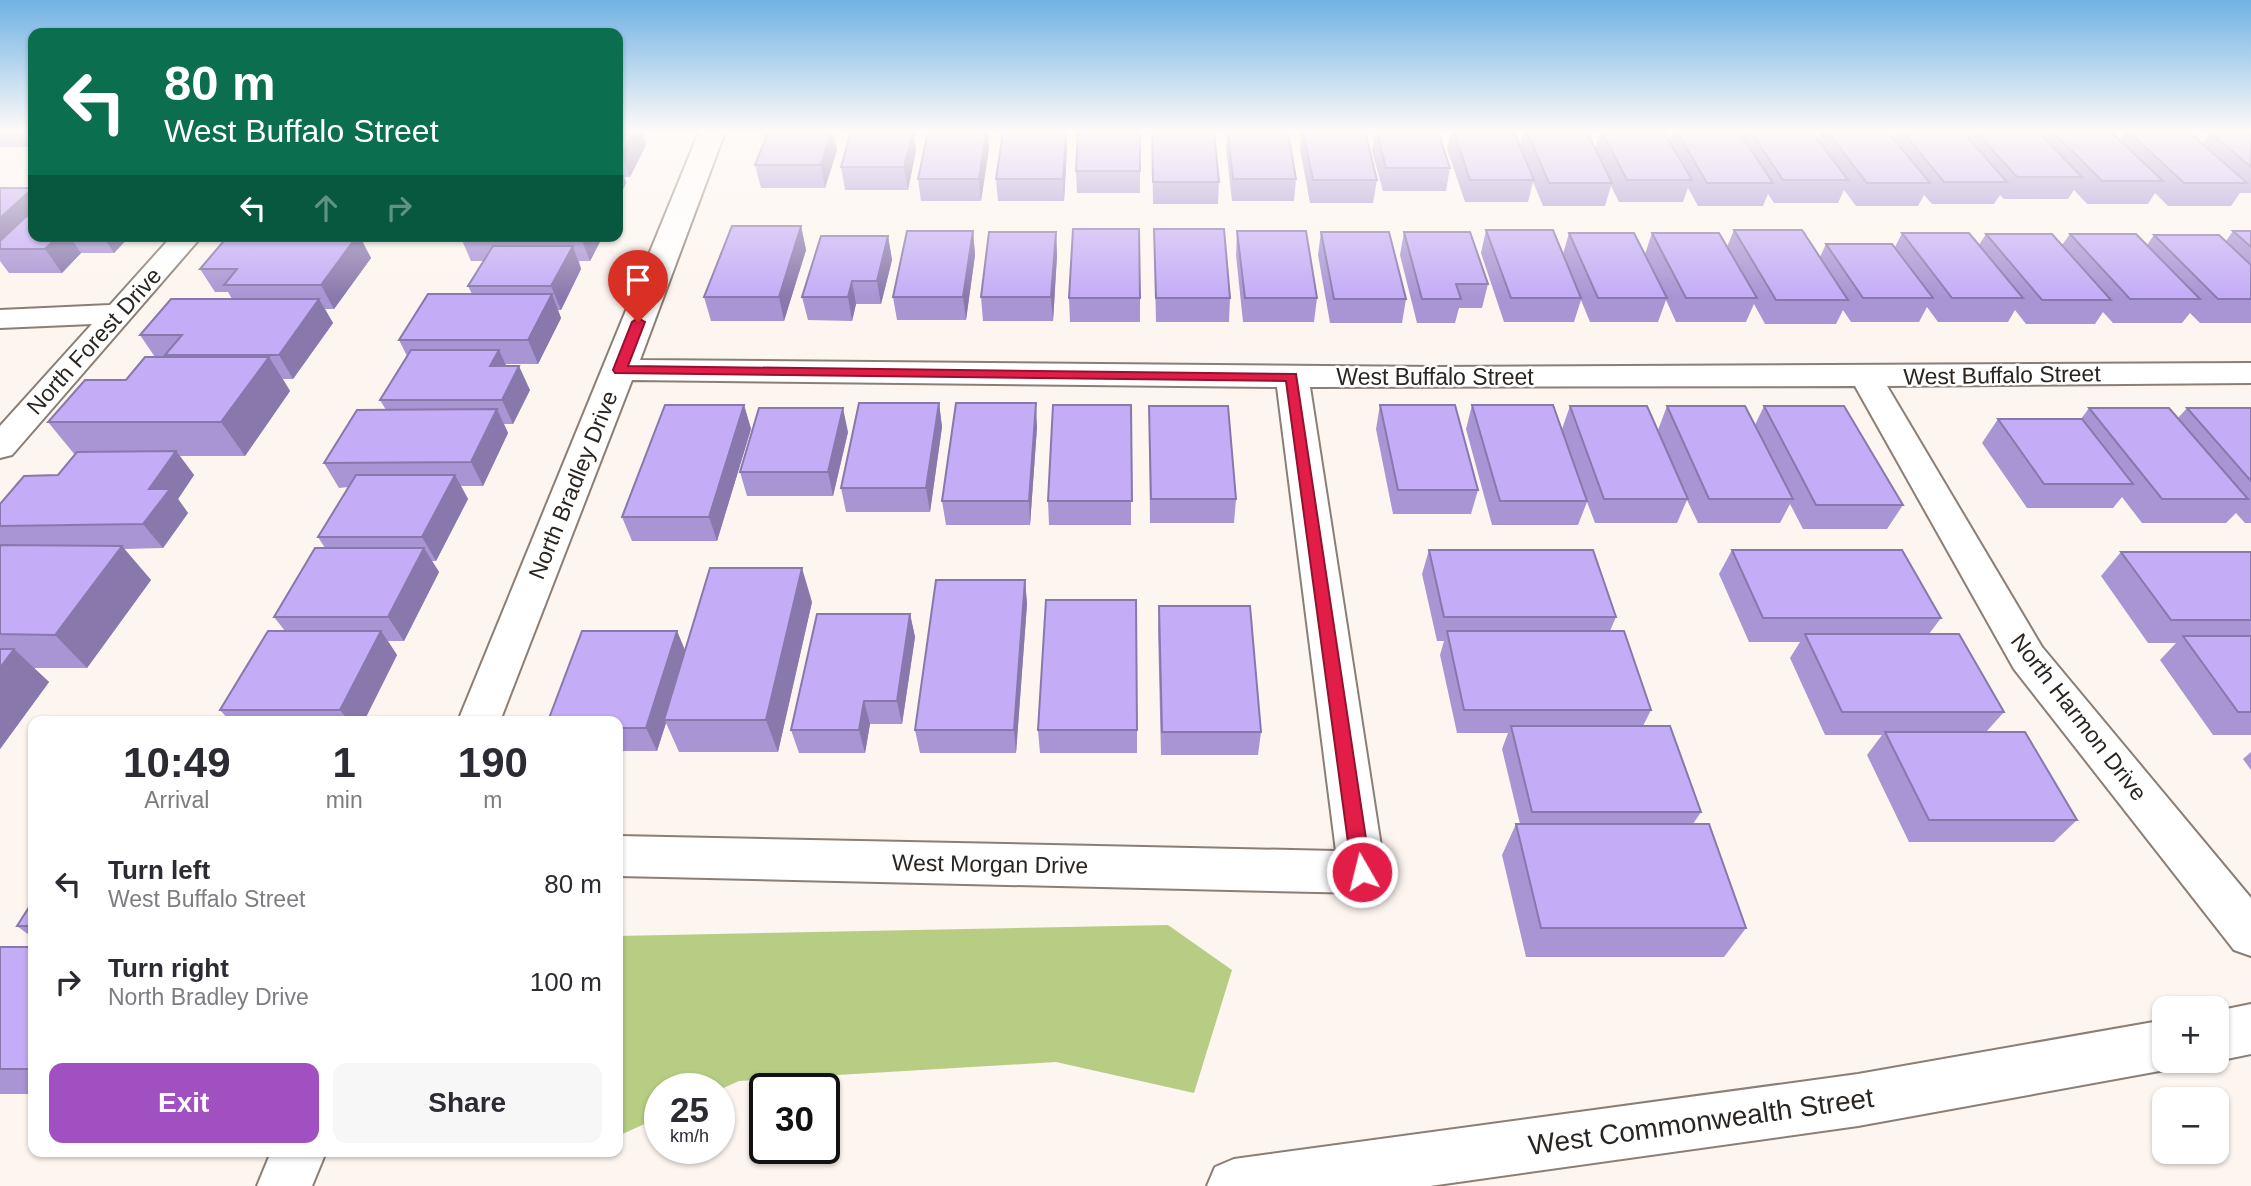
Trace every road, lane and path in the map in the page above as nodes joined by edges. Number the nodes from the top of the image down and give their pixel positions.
1 (691, 187) edge
2 (182, 242) edge
3 (116, 314) junction
4 (0, 319) edge
5 (620, 370) junction
6 (2251, 373) edge
7 (1292, 377) junction
8 (1866, 377) junction
9 (0, 447) edge
10 (481, 716) edge
11 (623, 856) edge
12 (2251, 934) edge
13 (2251, 1029) edge
14 (2229, 1033) edge
15 (2152, 1047) edge
16 (297, 1157) edge
17 (285, 1186) edge
18 (1234, 1186) edge

1 - 5 street, North Bradley Drive
2 - 3 street, North Forest Drive
3 - 4 street
3 - 9 street, North Forest Drive
5 - 7 street, West Buffalo Street
5 - 10 street, North Bradley Drive
6 - 8 street, West Buffalo Street
7 - 8 street, West Buffalo Street
7 - 11 street, West Morgan Drive
8 - 12 street, North Harmon Drive
13 - 14 street
15 - 18 street, West Commonwealth Street
16 - 17 street

